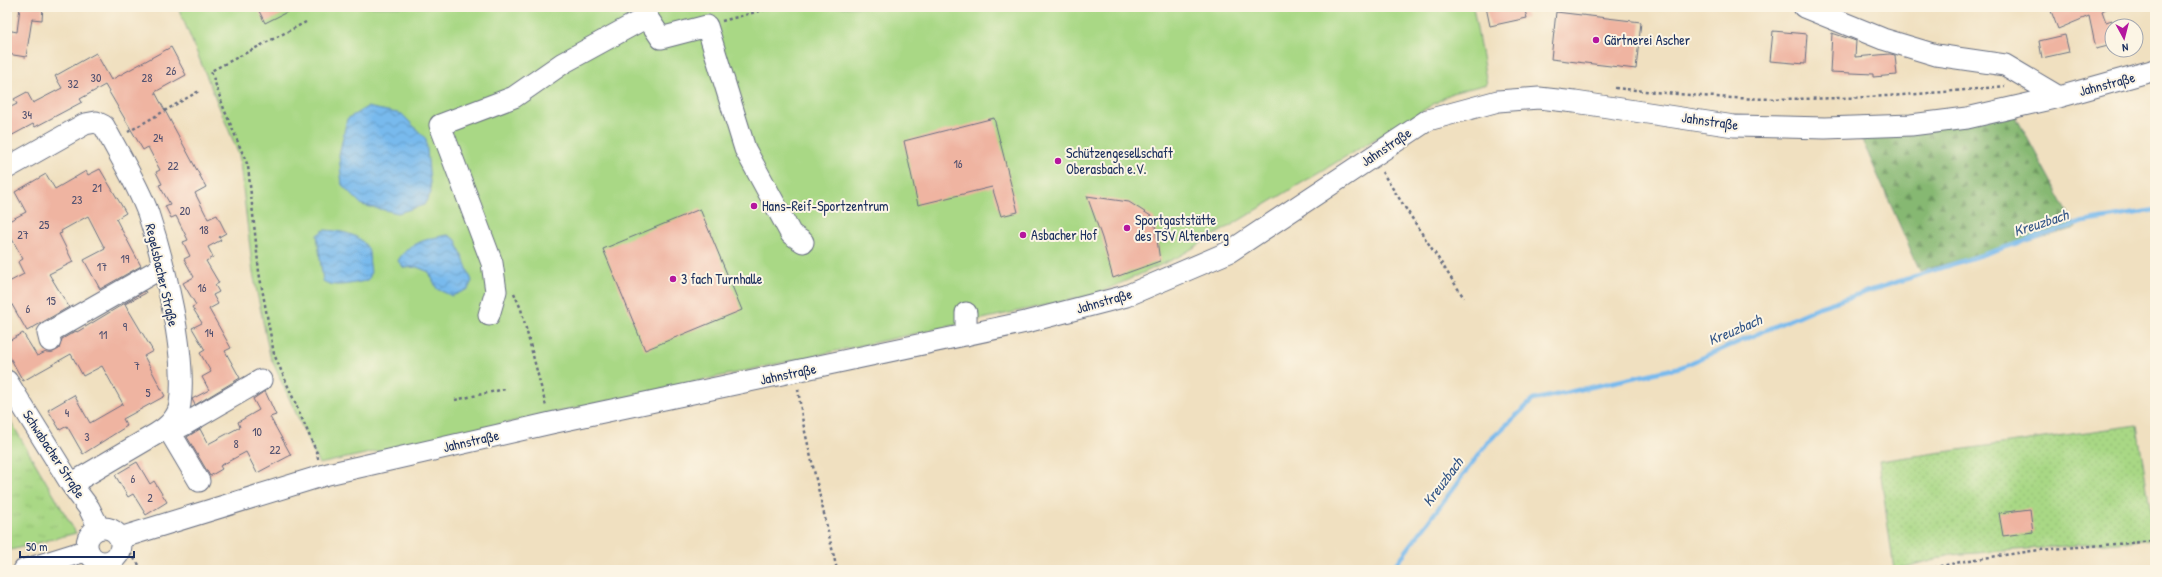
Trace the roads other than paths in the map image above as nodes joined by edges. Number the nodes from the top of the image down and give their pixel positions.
1 (1804, 7) edge
2 (2155, 70) edge
3 (2059, 97) junction
4 (7, 168) edge
5 (803, 242) dead end
6 (163, 267) junction
7 (966, 313) dead end
8 (489, 315) dead end
9 (966, 335) junction
10 (50, 341) dead end
11 (261, 380) dead end
12 (7, 381) edge
13 (167, 427) junction
14 (199, 481) dead end
15 (71, 484) junction
16 (99, 528) junction
17 (124, 547) junction
18 (88, 550) junction
19 (24, 570) edge

1 - 3 street
2 - 3 street, Jahnstraße
3 - 9 street, Jahnstraße
4 - 6 street, Regelsbacher Straße
5 - 8 street
6 - 10 street
6 - 13 street, Regelsbacher Straße
7 - 9 street
9 - 17 street, Jahnstraße
11 - 13 street
12 - 15 street, Schwabacher Straße
13 - 14 street
13 - 15 street, Regelsbacher Straße
15 - 16 street, Schwabacher Straße
16 - 17 street
16 - 18 street
17 - 18 street, Jahnstraße
18 - 19 street

